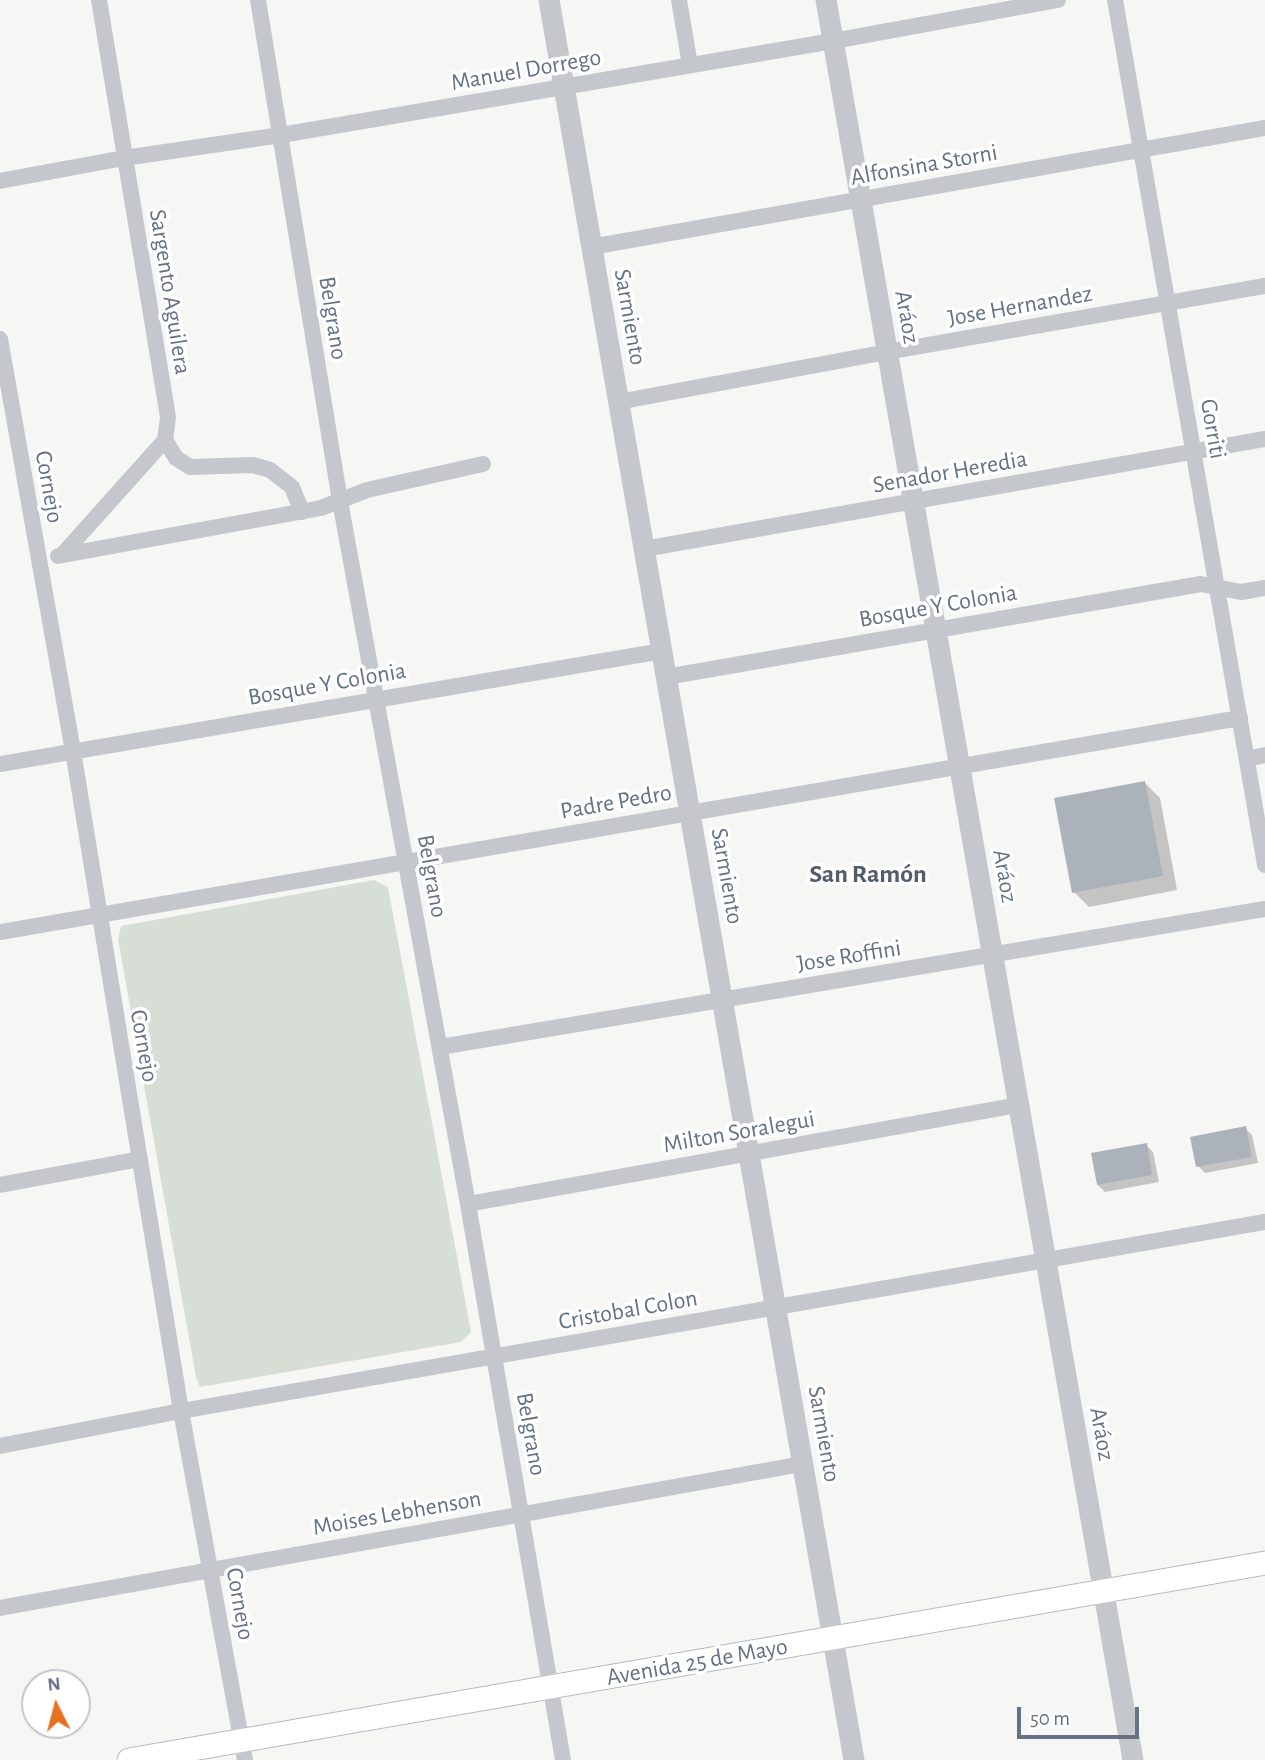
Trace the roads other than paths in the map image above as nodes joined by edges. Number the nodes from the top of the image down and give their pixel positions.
1 (99, 0) edge
2 (258, 0) edge
3 (549, 0) edge
4 (679, 0) edge
5 (826, 0) edge
6 (1058, 0) edge
7 (1115, 0) edge
8 (975, 8) edge
9 (833, 41) junction
10 (690, 65) junction
11 (564, 87) junction
12 (1265, 128) edge
13 (281, 135) junction
14 (1141, 149) junction
15 (124, 158) junction
16 (0, 181) edge
17 (860, 199) junction
18 (592, 247) junction
19 (1265, 286) edge
20 (1168, 303) junction
21 (0, 343) edge
22 (887, 352) junction
23 (618, 402) junction
24 (1265, 439) edge
25 (165, 440) junction
26 (1194, 452) junction
27 (483, 464) dead end
28 (340, 500) junction
29 (912, 501) junction
30 (302, 512) junction
31 (644, 549) junction
32 (62, 555) junction
33 (39, 559) junction
34 (1217, 586) junction
35 (1265, 588) edge
36 (936, 629) junction
37 (662, 651) junction
38 (666, 677) junction
39 (377, 699) junction
40 (1240, 718) junction
41 (73, 751) junction
42 (1265, 755) edge
43 (1247, 759) junction
44 (0, 764) edge
45 (960, 766) junction
46 (690, 813) junction
47 (406, 862) junction
48 (1265, 865) edge
49 (1265, 909) edge
50 (99, 914) junction
51 (0, 932) edge
52 (992, 955) junction
53 (722, 1000) junction
54 (440, 1047) junction
55 (1018, 1105) junction
56 (749, 1154) junction
57 (140, 1159) junction
58 (0, 1185) edge
59 (468, 1204) junction
60 (1265, 1222) edge
61 (1045, 1260) junction
62 (776, 1307) junction
63 (494, 1357) junction
64 (181, 1411) junction
65 (0, 1446) edge
66 (802, 1464) junction
67 (522, 1514) junction
68 (1265, 1563) edge
69 (211, 1569) junction
70 (1103, 1592) junction
71 (0, 1608) edge
72 (833, 1639) junction
73 (550, 1688) junction
74 (243, 1750) edge
75 (129, 1760) edge
76 (563, 1760) edge
77 (854, 1760) edge
78 (1133, 1760) edge

1 - 15 street, Sargento Aguilera
2 - 13 street, Belgrano
3 - 11 street, Sarmiento
4 - 10 street
5 - 9 street, Aráoz
6 - 8 street, Manuel Dorrego
7 - 14 street, Gorriti
8 - 9 street, Manuel Dorrego
9 - 10 street, Manuel Dorrego
9 - 17 street, Aráoz
10 - 11 street, Manuel Dorrego
11 - 13 street, Manuel Dorrego
11 - 18 street, Sarmiento
12 - 14 street, Alfonsina Storni
13 - 15 street, Manuel Dorrego
13 - 28 street, Belgrano
14 - 17 street, Alfonsina Storni
14 - 20 street, Gorriti
15 - 16 street, Manuel Dorrego
15 - 25 street, Sargento Aguilera
17 - 18 street, Alfonsina Storni
17 - 22 street, Aráoz
18 - 23 street, Sarmiento
19 - 20 street, Jose Hernandez
20 - 22 street, Jose Hernandez
20 - 26 street, Gorriti
21 - 33 street, Cornejo
22 - 23 street, Jose Hernandez
22 - 29 street, Aráoz
23 - 31 street, Sarmiento
24 - 26 street, Senador Heredia
25 - 30 street
25 - 32 street
26 - 29 street, Senador Heredia
26 - 34 street, Gorriti
27 - 28 street
28 - 30 street
28 - 39 street, Belgrano
29 - 31 street, Senador Heredia
29 - 36 street, Aráoz
30 - 32 street
31 - 37 street, Sarmiento
32 - 33 street
33 - 41 street, Cornejo
34 - 35 street
34 - 36 street, Bosque Y Colonia
34 - 40 street, Gorriti
36 - 38 street, Bosque Y Colonia
36 - 45 street, Aráoz
37 - 38 street, Sarmiento
37 - 39 street, Bosque Y Colonia
38 - 46 street, Sarmiento
39 - 41 street, Bosque Y Colonia
39 - 47 street, Belgrano
40 - 43 street, Gorriti
40 - 45 street, Padre Pedro
41 - 44 street, Bosque Y Colonia
41 - 50 street, Cornejo
42 - 43 street
43 - 48 street, Gorriti
45 - 46 street, Padre Pedro
45 - 52 street, Aráoz
46 - 47 street, Padre Pedro
46 - 53 street, Sarmiento
47 - 50 street, Padre Pedro
47 - 54 street, Belgrano
49 - 52 street, Jose Roffini
50 - 51 street, Padre Pedro
50 - 57 street, Cornejo
52 - 53 street, Jose Roffini
52 - 55 street, Aráoz
53 - 54 street, Jose Roffini
53 - 56 street, Sarmiento
54 - 59 street, Belgrano
55 - 56 street, Milton Soralegui
55 - 61 street, Aráoz
56 - 59 street, Milton Soralegui
56 - 62 street, Sarmiento
57 - 58 street
57 - 64 street, Cornejo
59 - 63 street, Belgrano
60 - 61 street, Cristobal Colon
61 - 62 street, Cristobal Colon
61 - 70 street, Aráoz
62 - 63 street, Cristobal Colon
62 - 66 street, Sarmiento
63 - 64 street, Cristobal Colon
63 - 67 street, Belgrano
64 - 65 street, Cristobal Colon
64 - 69 street, Cornejo
66 - 67 street, Moises Lebhenson
66 - 72 street, Sarmiento
67 - 69 street, Moises Lebhenson
67 - 73 street, Belgrano
68 - 70 main road, Avenida 25 de Mayo
69 - 71 street, Moises Lebhenson
69 - 74 street, Cornejo
70 - 72 main road, Avenida 25 de Mayo
70 - 78 street, Aráoz
72 - 73 main road, Avenida 25 de Mayo
72 - 77 street, Sarmiento
73 - 74 main road, Avenida 25 de Mayo
73 - 76 street, Belgrano
74 - 75 main road, Avenida 25 de Mayo

